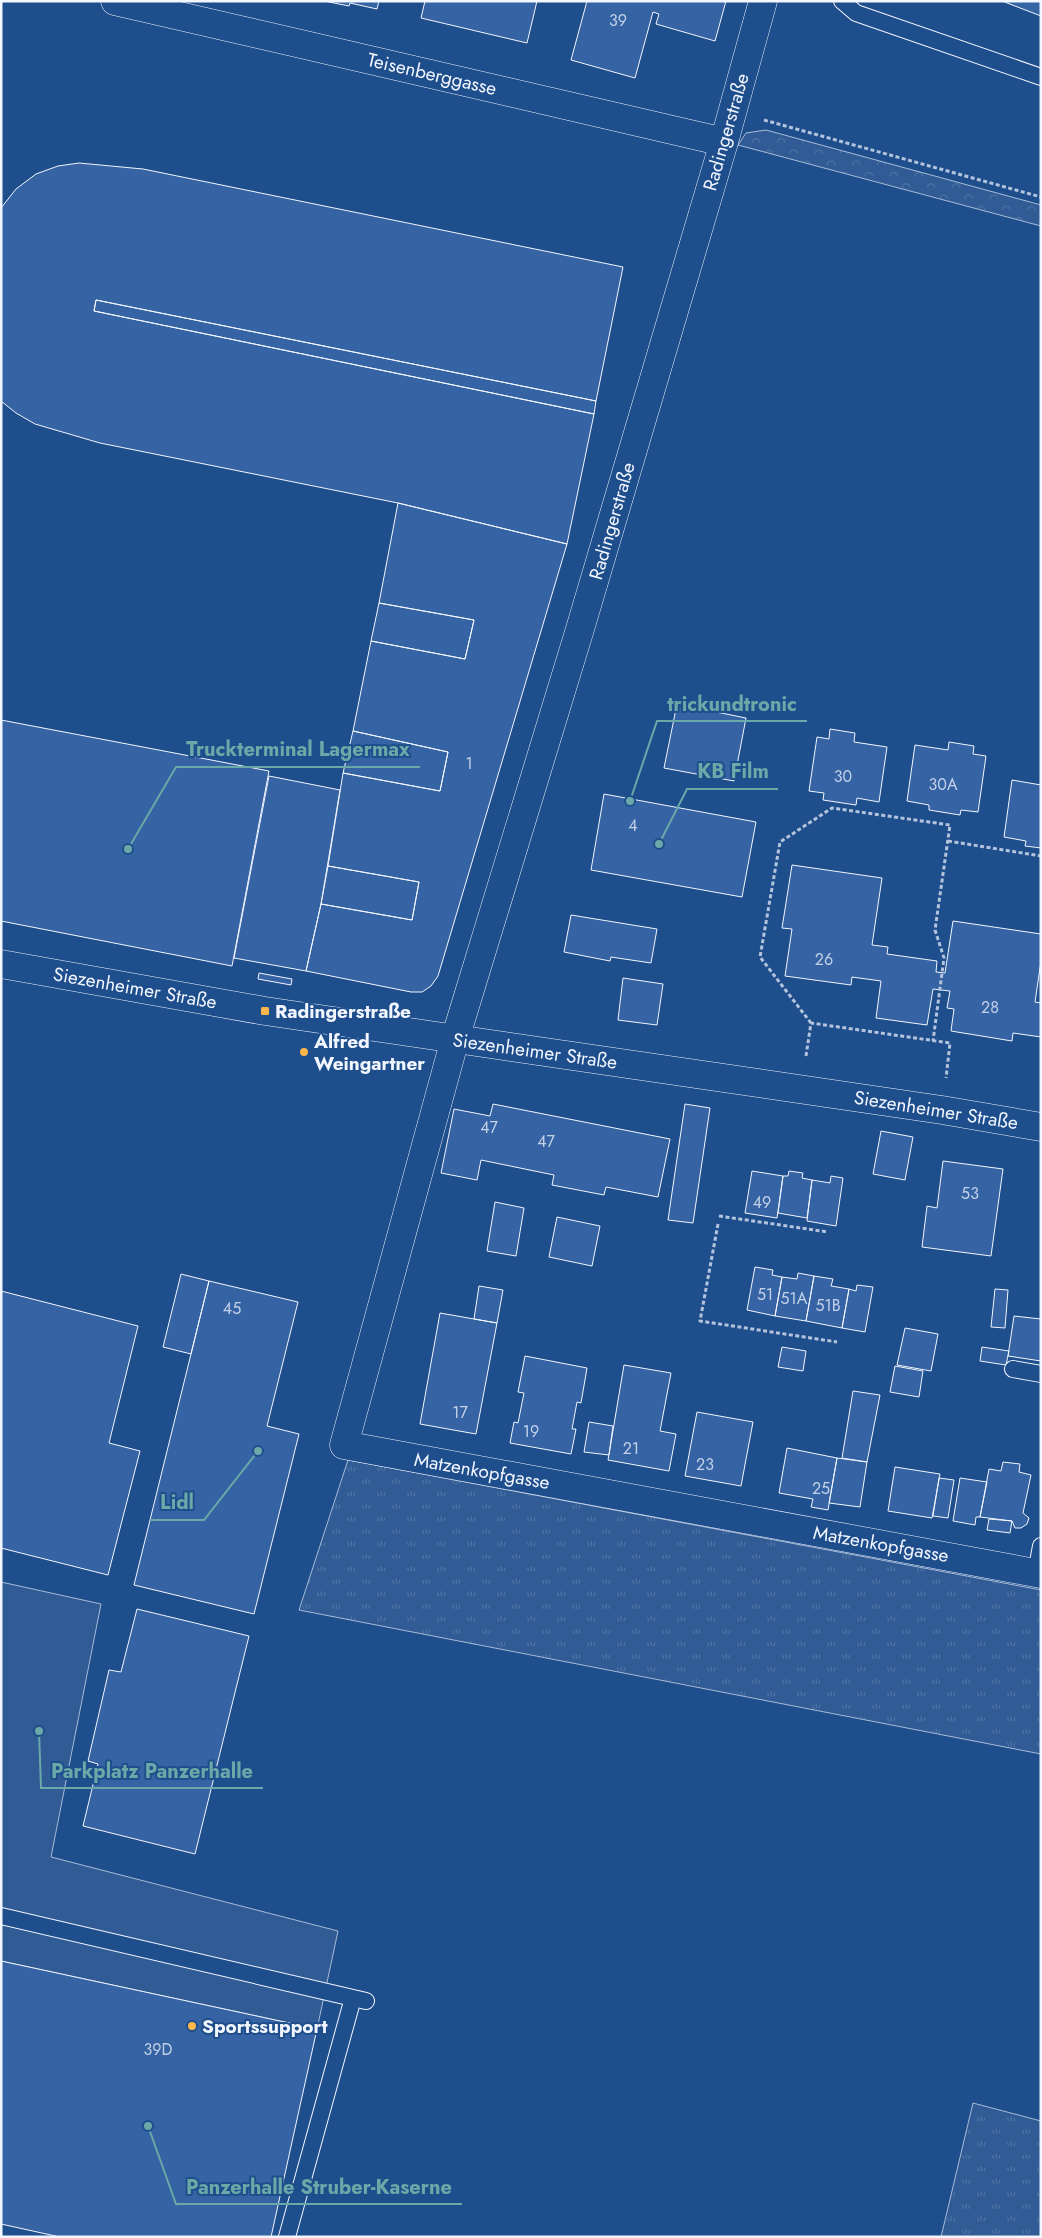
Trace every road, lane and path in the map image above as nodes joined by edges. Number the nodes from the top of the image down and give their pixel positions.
1 (763, 1) edge
2 (842, 1) edge
3 (132, 3) edge
4 (1041, 78) edge
5 (733, 111) junction
6 (724, 142) junction
7 (1041, 197) edge
8 (948, 841) junction
9 (1041, 856) edge
10 (1, 964) edge
11 (811, 1023) junction
12 (455, 1039) junction
13 (933, 1041) junction
14 (801, 1090) junction
15 (942, 1110) junction
16 (1041, 1127) edge
17 (719, 1216) dead end
18 (718, 1224) dead end
19 (828, 1232) dead end
20 (837, 1342) dead end
21 (1013, 1369) dead end
22 (1041, 1374) edge
23 (1041, 1546) edge
24 (1038, 1573) edge
25 (1, 1916) edge
26 (287, 2237) edge

1 - 5 street, Radingerstraße
2 - 4 lane
3 - 6 street, Teisenberggasse
5 - 6 street, Radingerstraße
5 - 7 path
6 - 12 street, Radingerstraße
8 - 9 path
8 - 11 path
8 - 13 path
10 - 12 street, Siezenheimer Straße
11 - 13 path
11 - 14 path
12 - 14 street, Siezenheimer Straße
12 - 24 street, Matzenkopfgasse
13 - 15 path
14 - 15 street, Siezenheimer Straße
15 - 16 street, Siezenheimer Straße
17 - 19 path
18 - 20 path
21 - 22 lane
23 - 24 lane, Matzenkopfgasse
25 - 26 lane

